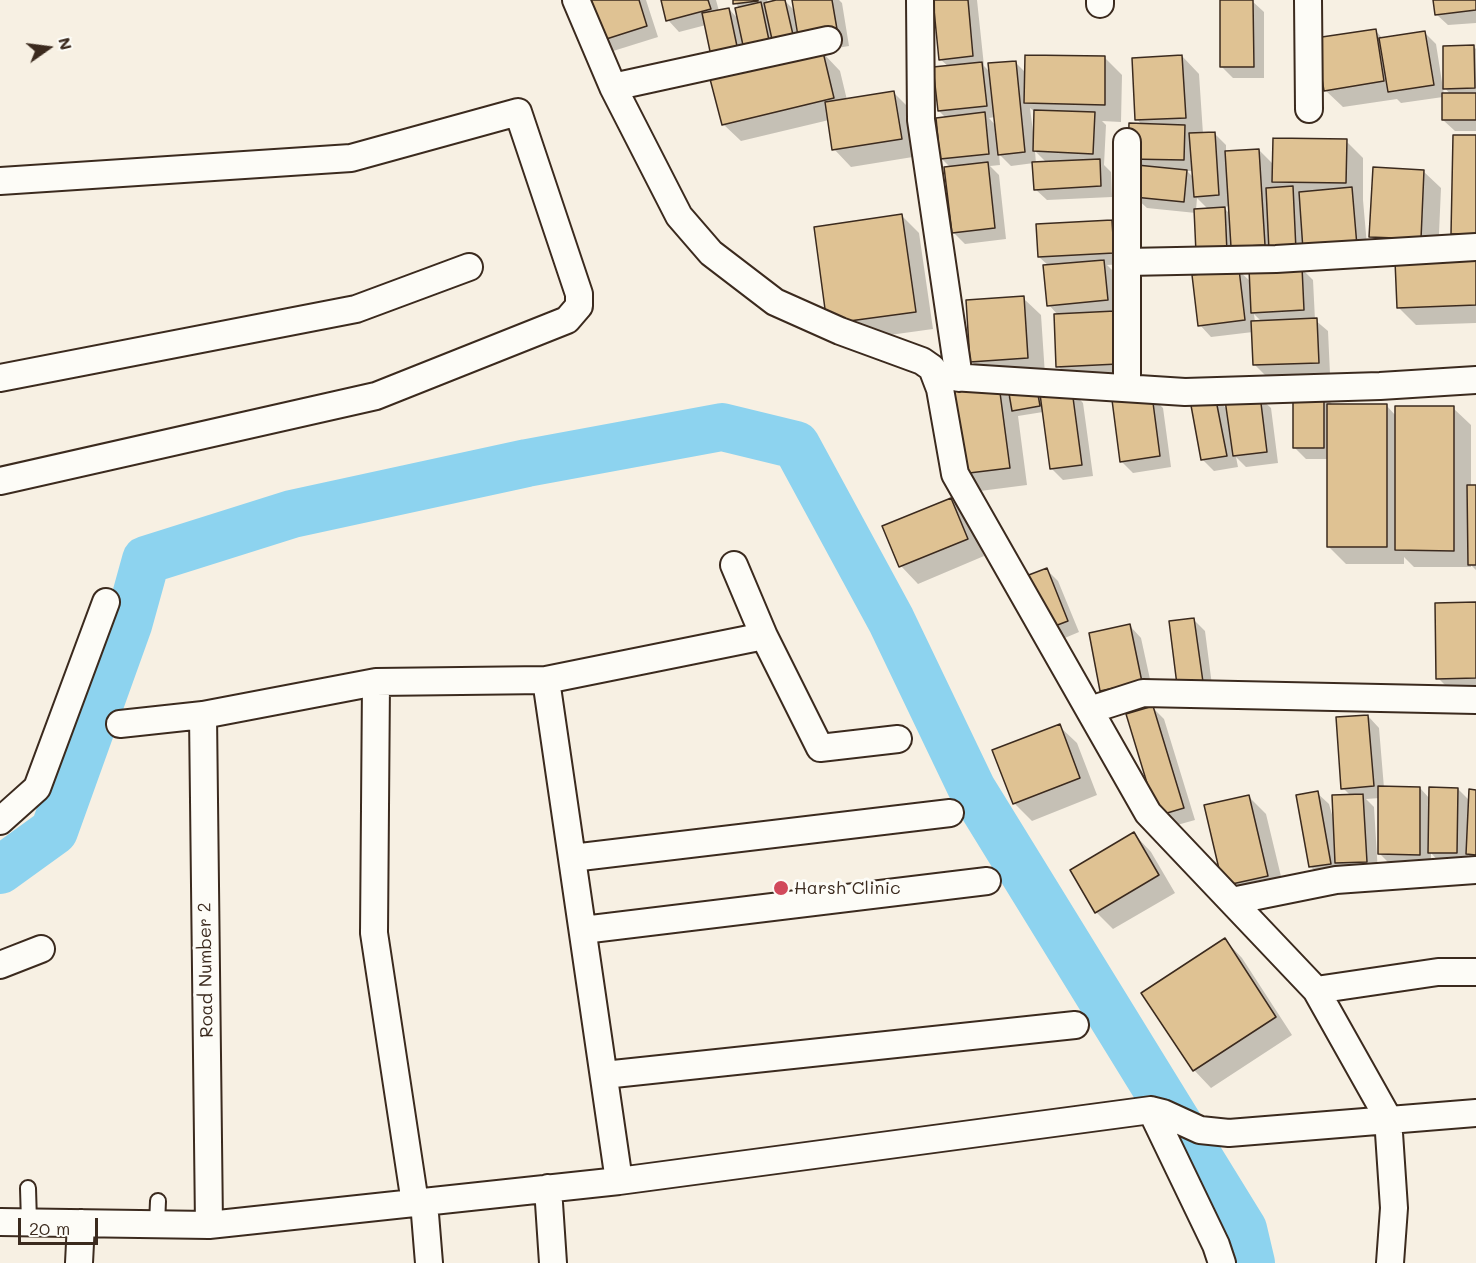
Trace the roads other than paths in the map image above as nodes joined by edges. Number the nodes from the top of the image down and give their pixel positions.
1 (576, 0) edge
2 (920, 0) edge
3 (1308, 0) edge
4 (828, 40) dead end
5 (613, 87) junction
6 (1309, 109) dead end
7 (1127, 142) dead end
8 (0, 181) edge
9 (1476, 247) edge
10 (1127, 262) junction
11 (470, 267) dead end
12 (948, 377) junction
13 (0, 378) edge
14 (1476, 380) edge
15 (1127, 387) junction
16 (0, 481) edge
17 (734, 565) dead end
18 (106, 602) dead end
19 (764, 636) junction
20 (546, 680) junction
21 (376, 682) junction
22 (1476, 700) edge
23 (1090, 710) junction
24 (204, 715) junction
25 (120, 724) dead end
26 (898, 739) dead end
27 (950, 813) dead end
28 (0, 821) edge
29 (572, 858) junction
30 (1476, 870) edge
31 (987, 881) dead end
32 (1232, 902) junction
33 (582, 930) junction
34 (41, 949) dead end
35 (0, 965) edge
36 (1476, 972) edge
37 (1316, 990) junction
38 (1075, 1025) dead end
39 (604, 1075) junction
40 (1157, 1111) junction
41 (1476, 1113) edge
42 (1388, 1118) junction
43 (619, 1180) junction
44 (28, 1188) dead end
45 (548, 1188) junction
46 (419, 1202) junction
47 (0, 1222) edge
48 (29, 1222) junction
49 (81, 1222) junction
50 (209, 1225) junction
51 (79, 1263) edge
52 (429, 1263) edge
53 (553, 1263) edge
54 (1222, 1263) edge
55 (1390, 1263) edge

1 - 5 street
2 - 12 street
3 - 6 street
4 - 5 street
5 - 12 street
7 - 10 street
8 - 16 street
9 - 10 street
10 - 15 street
11 - 13 street
12 - 15 street
12 - 23 street
14 - 15 street
17 - 19 street
18 - 28 street
19 - 20 street
19 - 26 street
20 - 21 street
20 - 29 street
21 - 24 street
21 - 46 street
22 - 23 street
23 - 32 street
24 - 25 street
24 - 50 street, Road Number 2
27 - 29 street
29 - 33 street
30 - 32 street
31 - 33 street
32 - 37 street
33 - 39 street
34 - 35 street
36 - 37 street
37 - 42 street
38 - 39 street
39 - 43 street
40 - 42 street
40 - 43 street
40 - 54 street
41 - 42 street
42 - 55 street
43 - 45 street
44 - 48 lane
45 - 46 street
45 - 53 street
46 - 50 street
46 - 52 street
47 - 48 street
48 - 49 street
49 - 50 street
49 - 51 street

